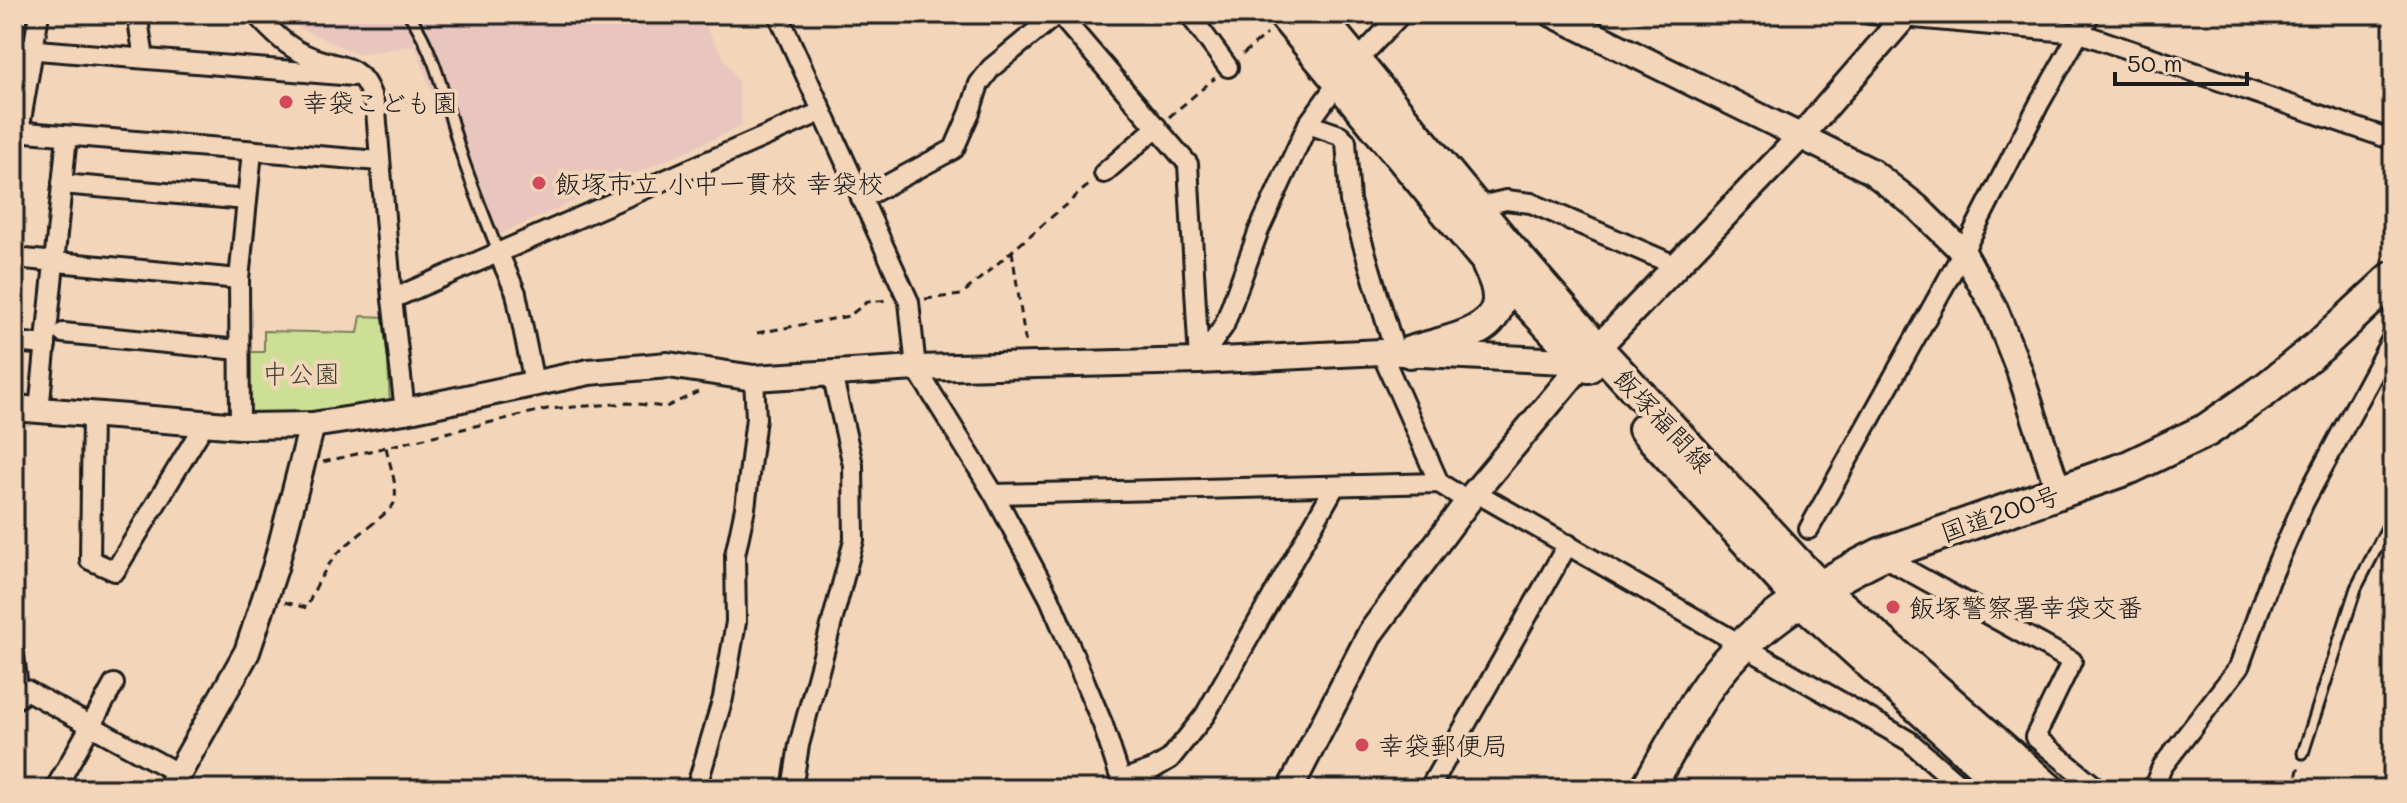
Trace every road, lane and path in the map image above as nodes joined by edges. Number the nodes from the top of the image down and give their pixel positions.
1 (39, 14) edge
2 (137, 14) edge
3 (256, 14) edge
4 (409, 14) edge
5 (778, 14) edge
6 (1058, 14) edge
7 (1189, 14) edge
8 (1283, 14) edge
9 (1317, 14) edge
10 (1401, 14) edge
11 (1552, 14) edge
12 (1870, 14) edge
13 (2090, 14) edge
14 (1906, 15) edge
15 (2080, 33) junction
16 (23, 48) edge
17 (144, 58) junction
18 (1228, 67) dead end
19 (1348, 71) junction
20 (360, 77) junction
21 (821, 112) junction
22 (1308, 124) junction
23 (1157, 127) junction
24 (16, 132) edge
25 (67, 136) junction
26 (1801, 136) junction
27 (2393, 140) edge
28 (252, 152) junction
29 (379, 161) junction
30 (1104, 173) joint
31 (62, 184) junction
32 (861, 199) junction
33 (247, 200) junction
34 (1476, 207) junction
35 (1012, 251) junction
36 (498, 252) junction
37 (1963, 252) junction
38 (1481, 254) junction
39 (14, 258) edge
40 (54, 262) junction
41 (1677, 266) junction
42 (2393, 278) edge
43 (239, 279) junction
44 (392, 299) junction
45 (909, 302) junction
46 (63, 333) dead end
47 (757, 333) dead end
48 (2393, 337) edge
49 (14, 342) edge
50 (46, 345) junction
51 (239, 350) junction
52 (1395, 352) junction
53 (1591, 356) junction
54 (1199, 361) junction
55 (1025, 364) junction
56 (916, 368) junction
57 (832, 374) junction
58 (743, 376) junction
59 (534, 383) junction
60 (14, 408) edge
61 (39, 410) junction
62 (405, 411) junction
63 (92, 414) junction
64 (205, 423) junction
65 (312, 425) junction
66 (240, 426) junction
67 (386, 447) junction
68 (302, 465) junction
69 (1439, 483) junction
70 (1334, 488) junction
71 (2059, 493) junction
72 (994, 494) junction
73 (1472, 497) junction
74 (2393, 516) edge
75 (1809, 529) dead end
76 (1568, 544) junction
77 (1880, 555) junction
78 (1811, 595) junction
79 (265, 596) junction
80 (1742, 646) junction
81 (14, 654) edge
82 (114, 684) dead end
83 (16, 698) edge
84 (91, 724) junction
85 (2303, 753) joint
86 (174, 782) edge
87 (1121, 786) edge
88 (55, 789) edge
89 (696, 789) edge
90 (792, 789) edge
91 (1290, 789) edge
92 (1429, 789) edge
93 (1647, 789) edge
94 (1964, 789) edge
95 (2008, 789) edge
96 (2049, 789) edge
97 (2098, 789) edge
98 (2153, 789) edge
99 (2293, 789) edge

1 - 16 street
2 - 17 street
3 - 20 street
4 - 36 lane
5 - 21 street
6 - 23 street
6 - 32 street
7 - 18 street
8 - 19 main road, 飯塚福間線
9 - 19 main road, 飯塚福間線
10 - 19 street
11 - 26 street
12 - 14 street
13 - 15 street
14 - 15 street
14 - 26 street
15 - 27 street
15 - 37 street
16 - 17 street
16 - 24 street
17 - 20 street
19 - 22 street
19 - 34 main road, 飯塚福間線
19 - 38 main road, 飯塚福間線
20 - 29 street
21 - 32 street
21 - 36 street
22 - 52 street
22 - 54 street
23 - 30 street
23 - 54 street
24 - 25 street
25 - 28 street
25 - 31 street
26 - 37 street
26 - 41 street
28 - 29 street
28 - 33 street
29 - 44 street
30 - 35 path
31 - 33 street
31 - 40 street
32 - 45 street
33 - 43 street
34 - 41 street
34 - 53 main road, 飯塚福間線
35 - 45 path
35 - 55 path
36 - 44 street
36 - 59 street
37 - 71 street
37 - 75 street
38 - 52 main road
38 - 53 main road, 飯塚福間線
39 - 40 street
40 - 43 street
40 - 50 street
41 - 53 street
42 - 71 highway, 国道200号
43 - 51 street
44 - 62 street
45 - 47 path
45 - 56 street
46 - 51 street
48 - 98 street
49 - 50 street
50 - 61 street
51 - 66 street
52 - 53 street
52 - 54 street
52 - 69 street
53 - 73 street
53 - 78 main road, 飯塚福間線
54 - 55 street
55 - 56 street
56 - 57 street
56 - 72 street
57 - 58 street
57 - 90 street
58 - 59 street
58 - 67 path
58 - 89 street
59 - 62 street
60 - 61 street
61 - 63 street
62 - 65 street
63 - 64 street
63 - 64 street
64 - 66 street
65 - 66 street
65 - 68 street
67 - 68 path
67 - 79 path
68 - 79 street
69 - 70 street
69 - 73 street
70 - 72 street
70 - 87 street
71 - 77 highway, 国道200号
72 - 87 street
73 - 76 street
73 - 91 street
74 - 85 lane
76 - 80 street
76 - 92 street
77 - 78 highway, 国道200号
77 - 97 street
78 - 80 highway, 国道200号
78 - 95 main road, 飯塚福間線
78 - 96 main road, 飯塚福間線
79 - 86 street
80 - 93 highway, 国道200号
80 - 94 street
81 - 83 street
82 - 84 street
83 - 84 street
84 - 86 street
84 - 88 street
85 - 99 path

